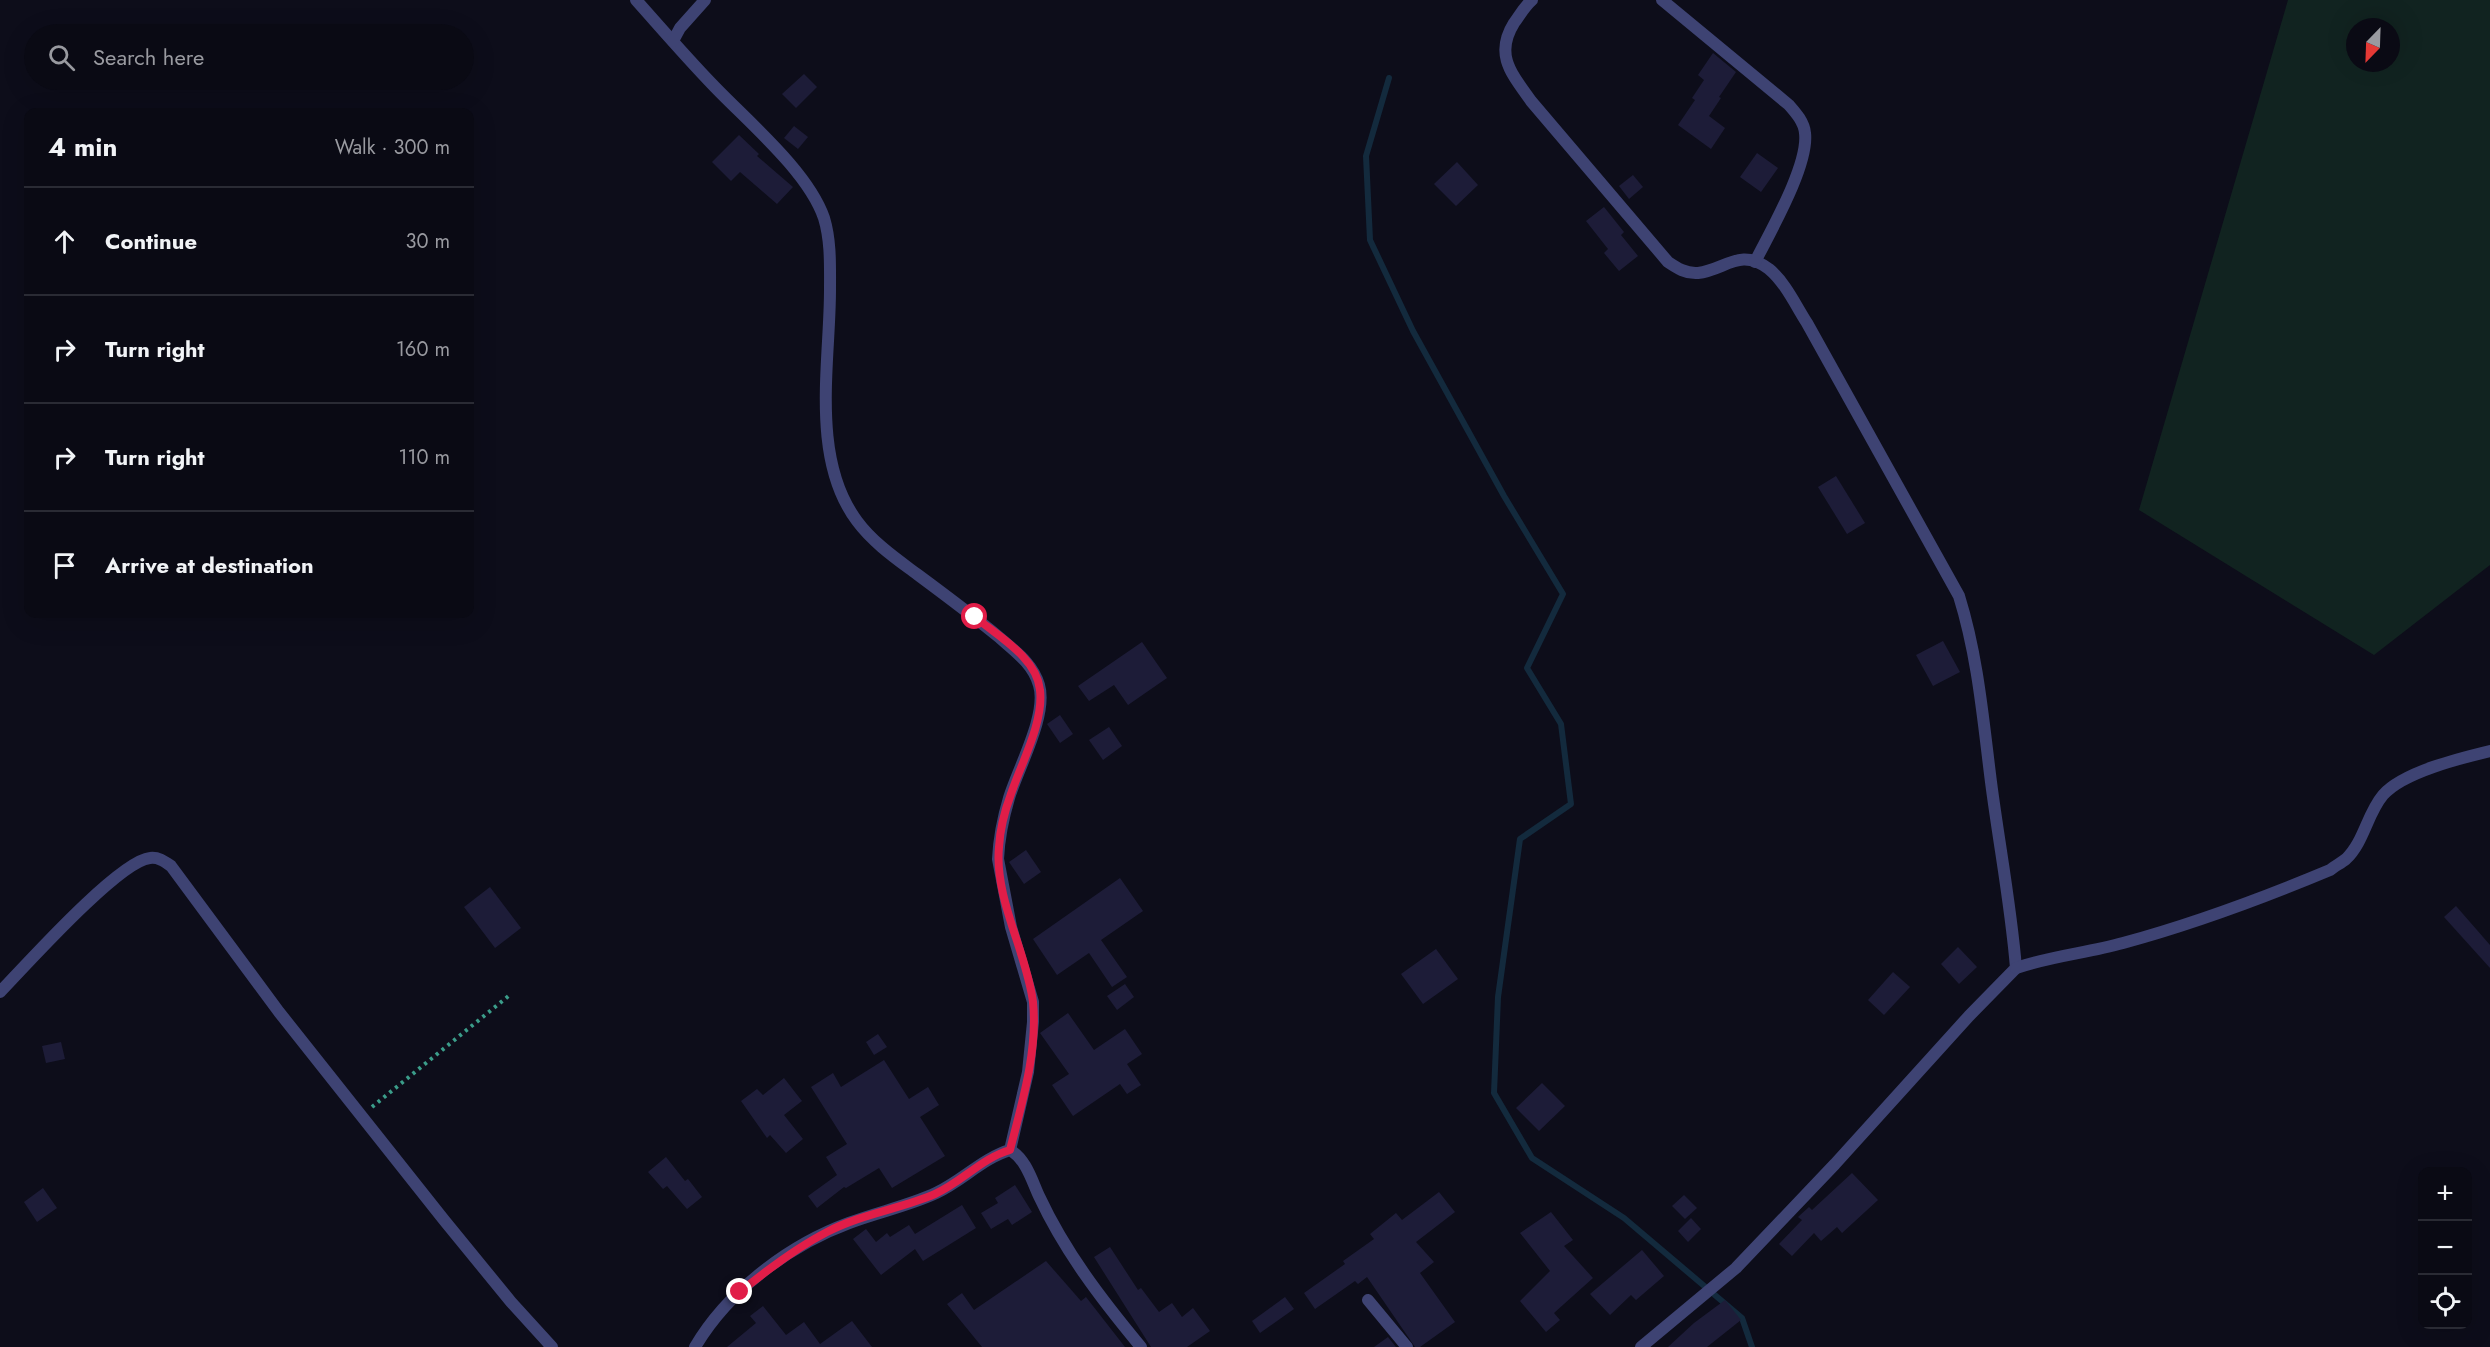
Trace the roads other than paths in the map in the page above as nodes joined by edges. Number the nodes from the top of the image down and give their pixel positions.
1 (636, 0) edge
2 (705, 0) edge
3 (1532, 0) edge
4 (1662, 0) edge
5 (673, 41) junction
6 (1755, 262) junction
7 (2490, 751) edge
8 (2016, 968) junction
9 (0, 992) edge
10 (1010, 1150) junction
11 (1368, 1300) dead end
12 (552, 1347) edge
13 (695, 1347) edge
14 (1140, 1347) edge
15 (1407, 1347) edge
16 (1641, 1347) edge

1 - 5 street
2 - 5 street
3 - 6 street
4 - 6 street
5 - 10 street
6 - 8 street
7 - 8 street
8 - 16 street
9 - 12 street
10 - 13 street
10 - 14 street
11 - 15 street

